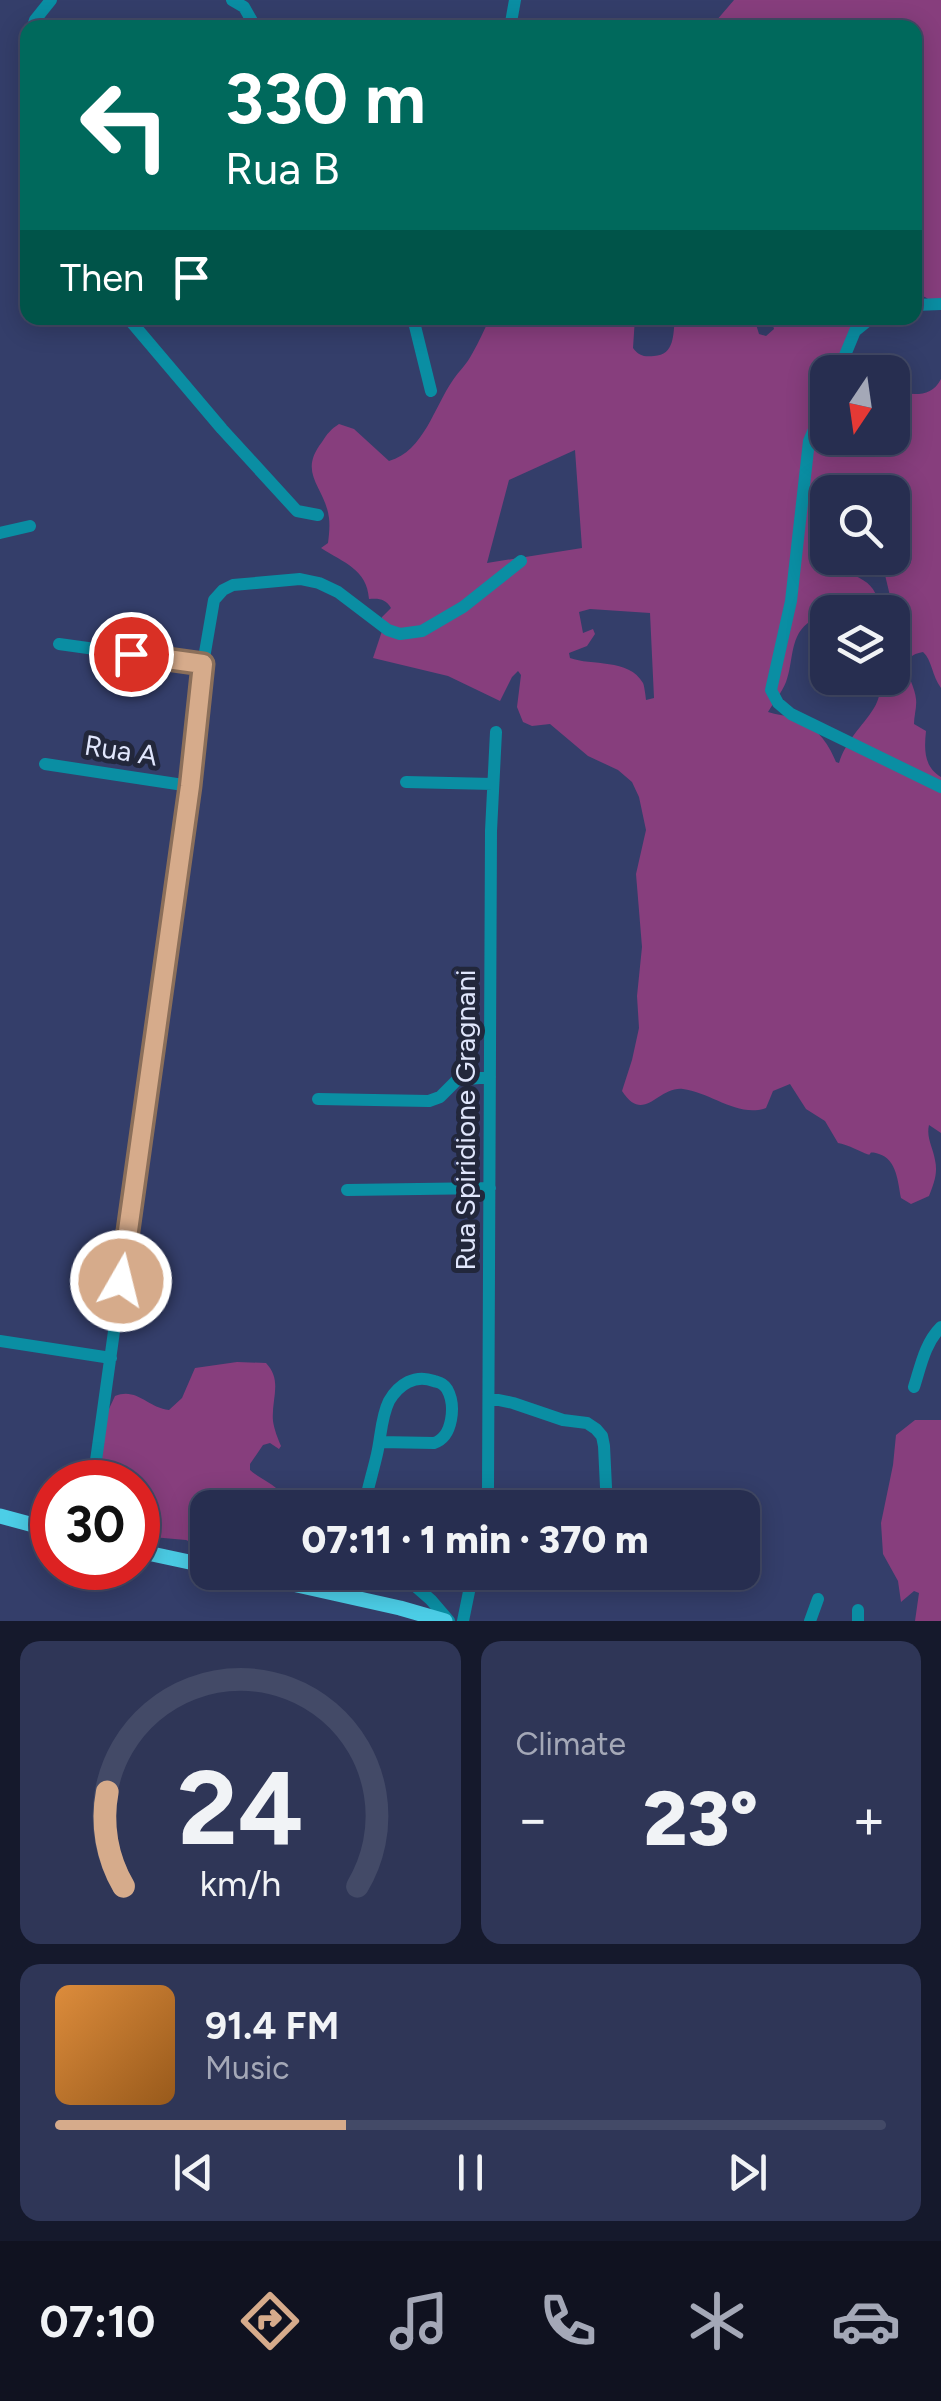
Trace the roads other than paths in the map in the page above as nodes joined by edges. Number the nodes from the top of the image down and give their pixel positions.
1 (52, 0) edge
2 (232, 0) edge
3 (34, 20) edge
4 (251, 20) edge
5 (134, 325) edge
6 (415, 325) edge
7 (863, 325) edge
8 (845, 355) edge
9 (431, 391) dead end
10 (810, 441) edge
11 (318, 515) dead end
12 (30, 526) dead end
13 (0, 533) edge
14 (521, 561) dead end
15 (58, 644) dead end
16 (203, 664) junction
17 (496, 732) dead end
18 (44, 764) dead end
19 (406, 782) dead end
20 (493, 784) junction
21 (190, 786) junction
22 (941, 787) edge
23 (490, 1077) junction
24 (318, 1099) dead end
25 (490, 1188) junction
26 (348, 1190) dead end
27 (941, 1326) edge
28 (0, 1341) edge
29 (110, 1358) junction
30 (914, 1387) dead end
31 (488, 1398) junction
32 (380, 1442) junction
33 (96, 1460) edge
34 (368, 1490) edge
35 (488, 1490) edge
36 (606, 1490) edge
37 (0, 1516) edge
38 (30, 1524) edge
39 (160, 1555) edge
40 (190, 1562) edge
41 (320, 1590) edge
42 (419, 1590) edge
43 (469, 1590) edge
44 (818, 1599) dead end
45 (447, 1621) edge
46 (463, 1621) edge
47 (810, 1621) edge

1 - 3 street
2 - 4 street
5 - 11 street
6 - 9 street
7 - 8 street
10 - 22 street
12 - 13 street
14 - 16 street
15 - 16 street
16 - 21 street
17 - 20 street, Rua Spiridione Gragnani
18 - 21 street, Rua A
19 - 20 street
20 - 23 street, Rua Spiridione Gragnani
21 - 29 street
23 - 24 street
23 - 25 street, Rua Spiridione Gragnani
25 - 26 street
25 - 31 street, Rua Spiridione Gragnani
27 - 30 street
28 - 29 street
29 - 33 street
31 - 35 street, Rua Spiridione Gragnani
31 - 36 street
32 - 32 street
32 - 34 street
37 - 38 main road
39 - 40 main road
41 - 45 main road
42 - 45 street
43 - 46 street
44 - 47 street

